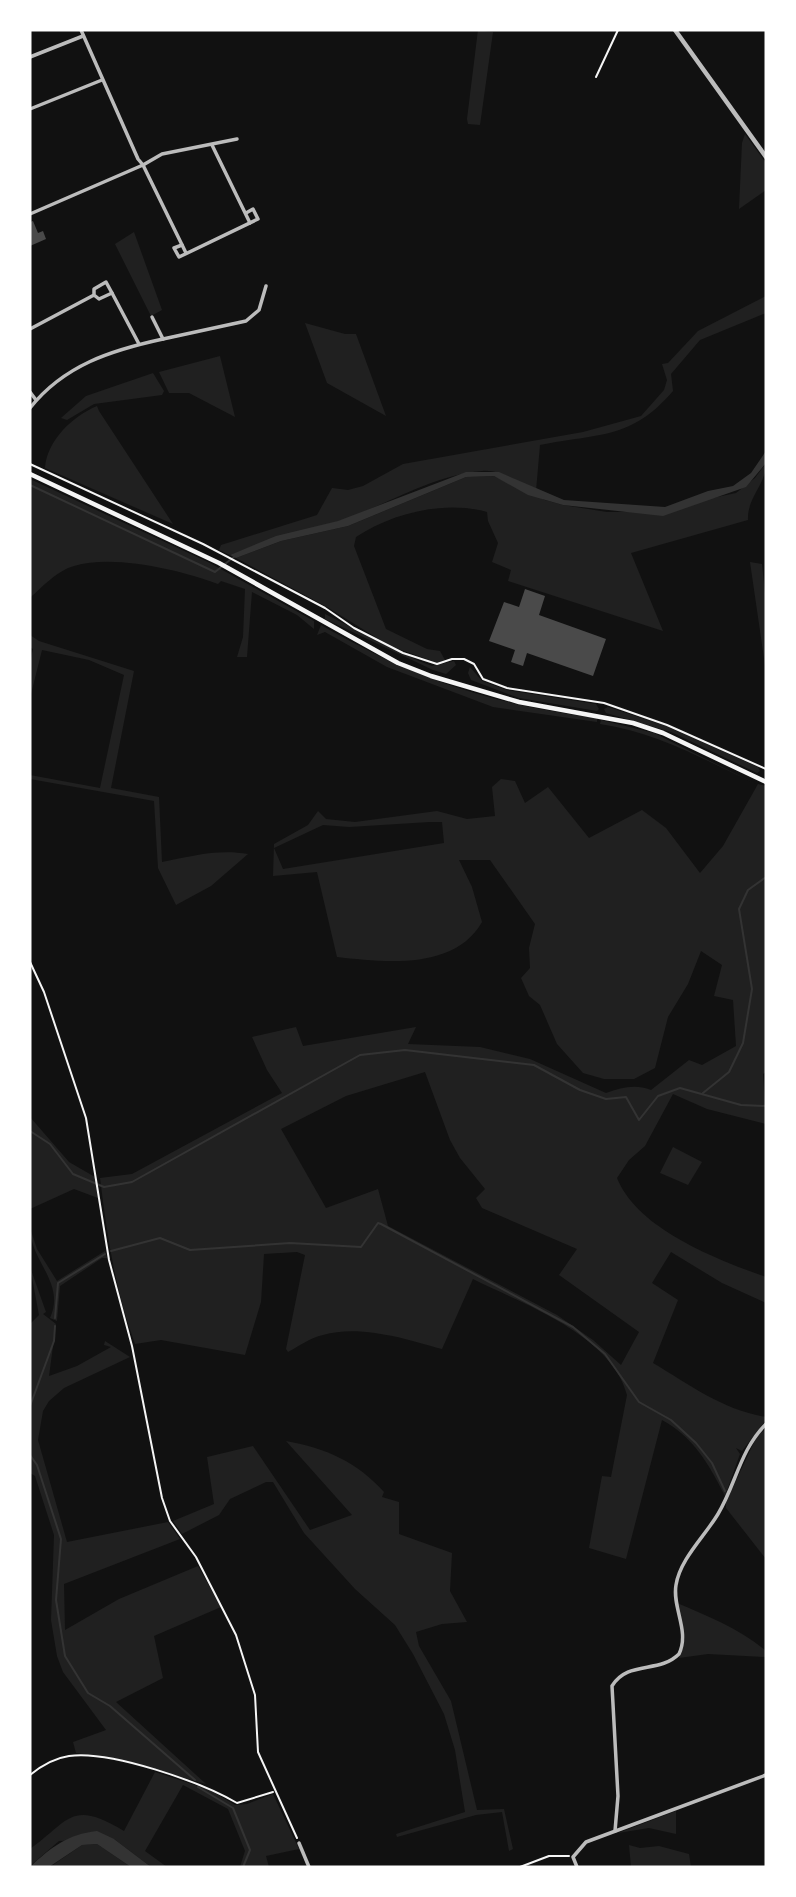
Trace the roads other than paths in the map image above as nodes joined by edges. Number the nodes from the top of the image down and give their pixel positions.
1 (81, 30) edge
2 (675, 30) edge
3 (83, 36) junction
4 (30, 57) edge
5 (102, 80) junction
6 (30, 108) edge
7 (237, 139) dead end
8 (212, 145) junction
9 (766, 157) edge
10 (143, 165) junction
11 (246, 213) junction
12 (30, 214) edge
13 (250, 223) junction
14 (182, 245) junction
15 (186, 253) junction
16 (265, 286) dead end
17 (112, 293) junction
18 (94, 295) junction
19 (152, 317) dead end
20 (30, 329) edge
21 (163, 339) junction
22 (139, 344) junction
23 (30, 392) edge
24 (36, 400) junction
25 (30, 408) edge
26 (30, 474) edge
27 (766, 782) edge
28 (766, 1424) edge
29 (766, 1775) edge
30 (615, 1831) junction
31 (299, 1843) road end
32 (309, 1867) edge
33 (577, 1867) edge

1 - 3 street
2 - 9 street
3 - 4 street
3 - 5 street
5 - 6 street
5 - 10 street
7 - 8 street
8 - 10 street
8 - 11 street
10 - 12 street
10 - 14 street
11 - 13 street
11 - 13 street
13 - 15 street
14 - 15 street
14 - 15 street
16 - 21 street
17 - 18 street
17 - 18 street
17 - 22 street
18 - 20 street
19 - 21 street
21 - 22 street
22 - 24 street
23 - 24 street
24 - 25 street
26 - 27 main road
28 - 30 street
29 - 30 street
30 - 33 street
31 - 32 street

